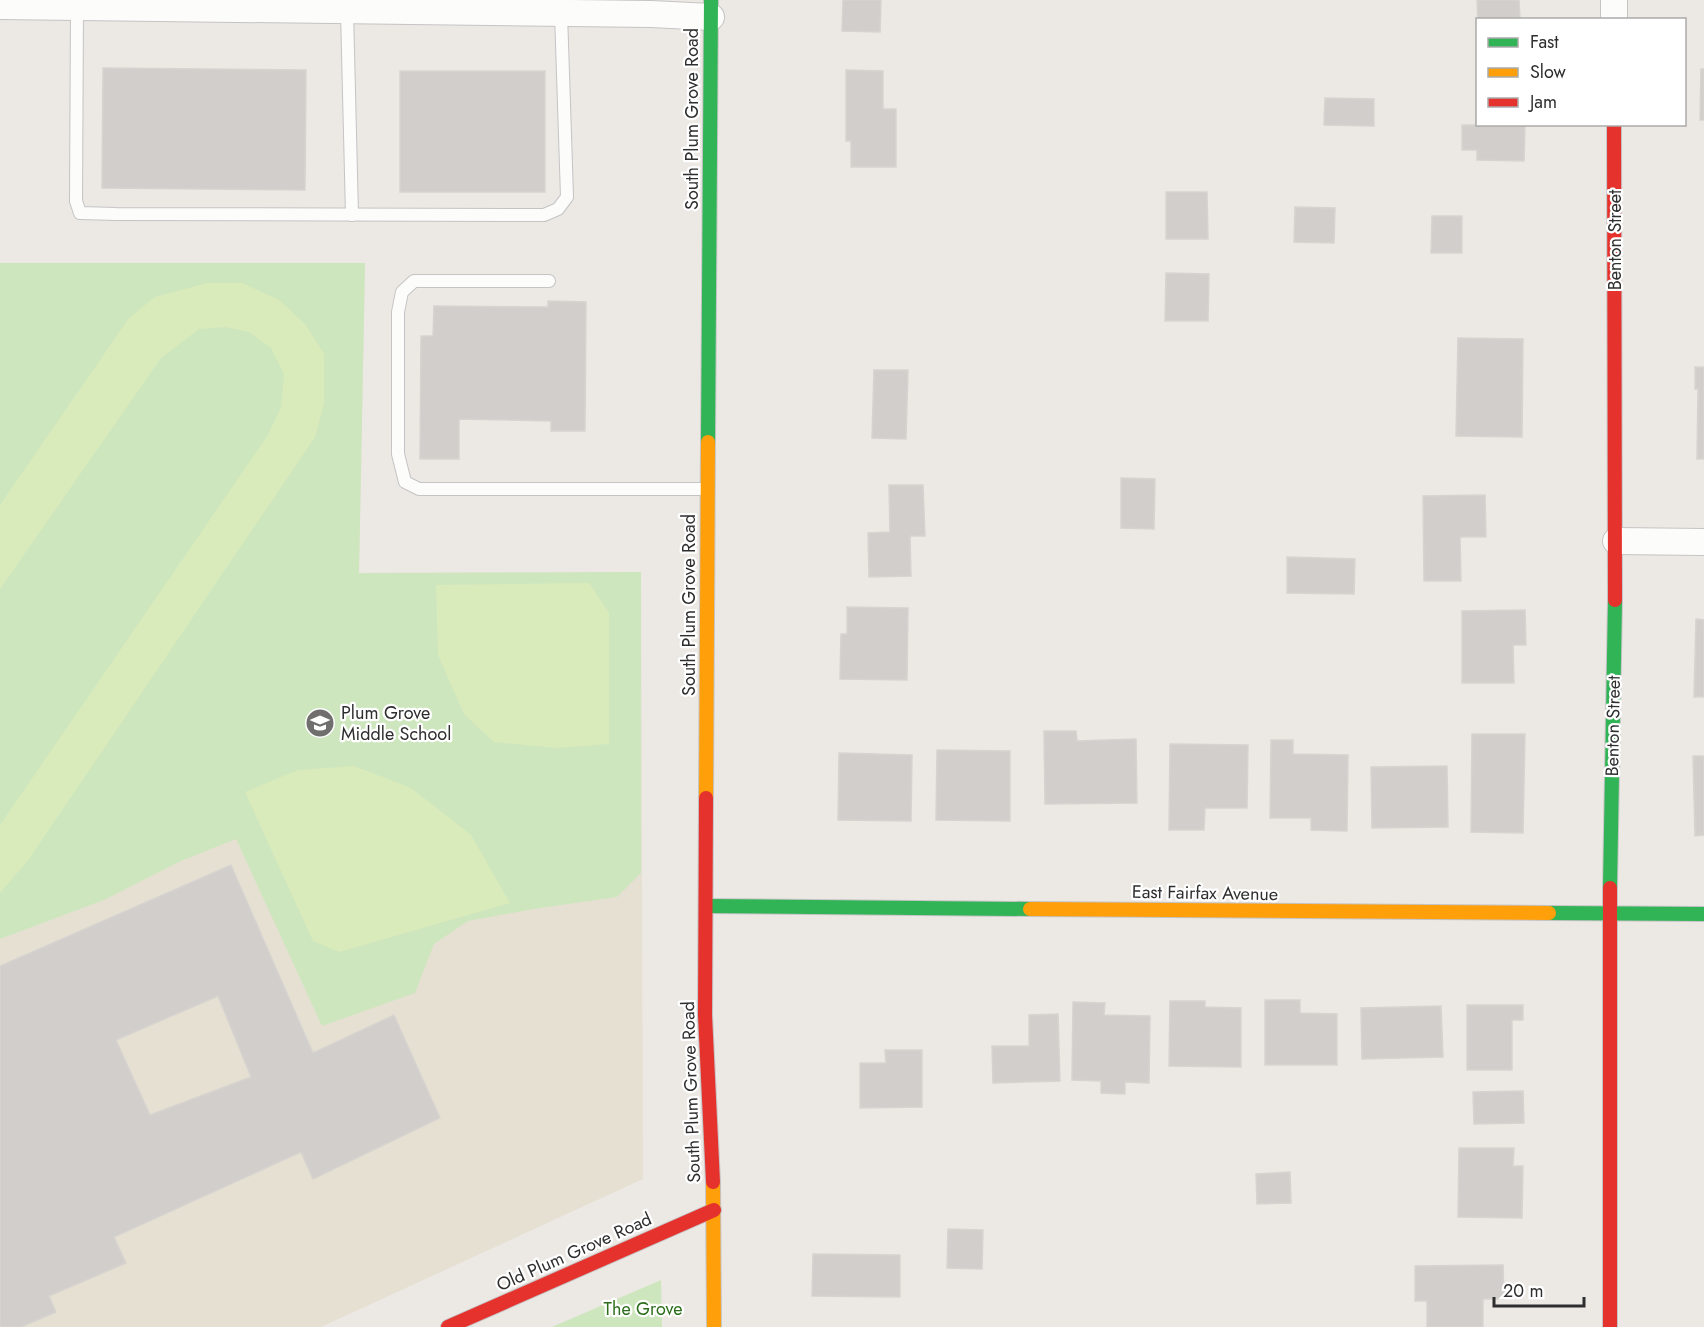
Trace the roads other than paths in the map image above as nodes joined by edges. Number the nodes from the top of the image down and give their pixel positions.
1 (1614, 0) edge
2 (146, 4) edge
3 (0, 6) edge
4 (394, 6) edge
5 (77, 8) junction
6 (711, 8) edge
7 (347, 11) junction
8 (561, 13) junction
9 (1614, 18) edge
10 (1614, 126) edge
11 (352, 215) junction
12 (549, 280) dead end
13 (708, 489) junction
14 (1616, 541) junction
15 (1704, 542) edge
16 (706, 906) junction
17 (1610, 913) junction
18 (1704, 914) edge
19 (714, 1210) junction
20 (448, 1327) edge
21 (714, 1327) edge
22 (1610, 1327) edge

1 - 9 street
2 - 5 street
2 - 7 street
3 - 5 street
4 - 7 street
4 - 8 street
5 - 11 lane
6 - 8 street
6 - 13 street, South Plum Grove Road
7 - 11 lane
8 - 11 lane
10 - 14 street, Benton Street
12 - 13 lane
13 - 16 street, South Plum Grove Road
14 - 15 street
14 - 17 street, Benton Street
16 - 17 street, East Fairfax Avenue
16 - 19 street, South Plum Grove Road
17 - 18 street, East Fairfax Avenue
17 - 22 street, Benton Street
19 - 20 street, Old Plum Grove Road
19 - 21 street, South Plum Grove Road

